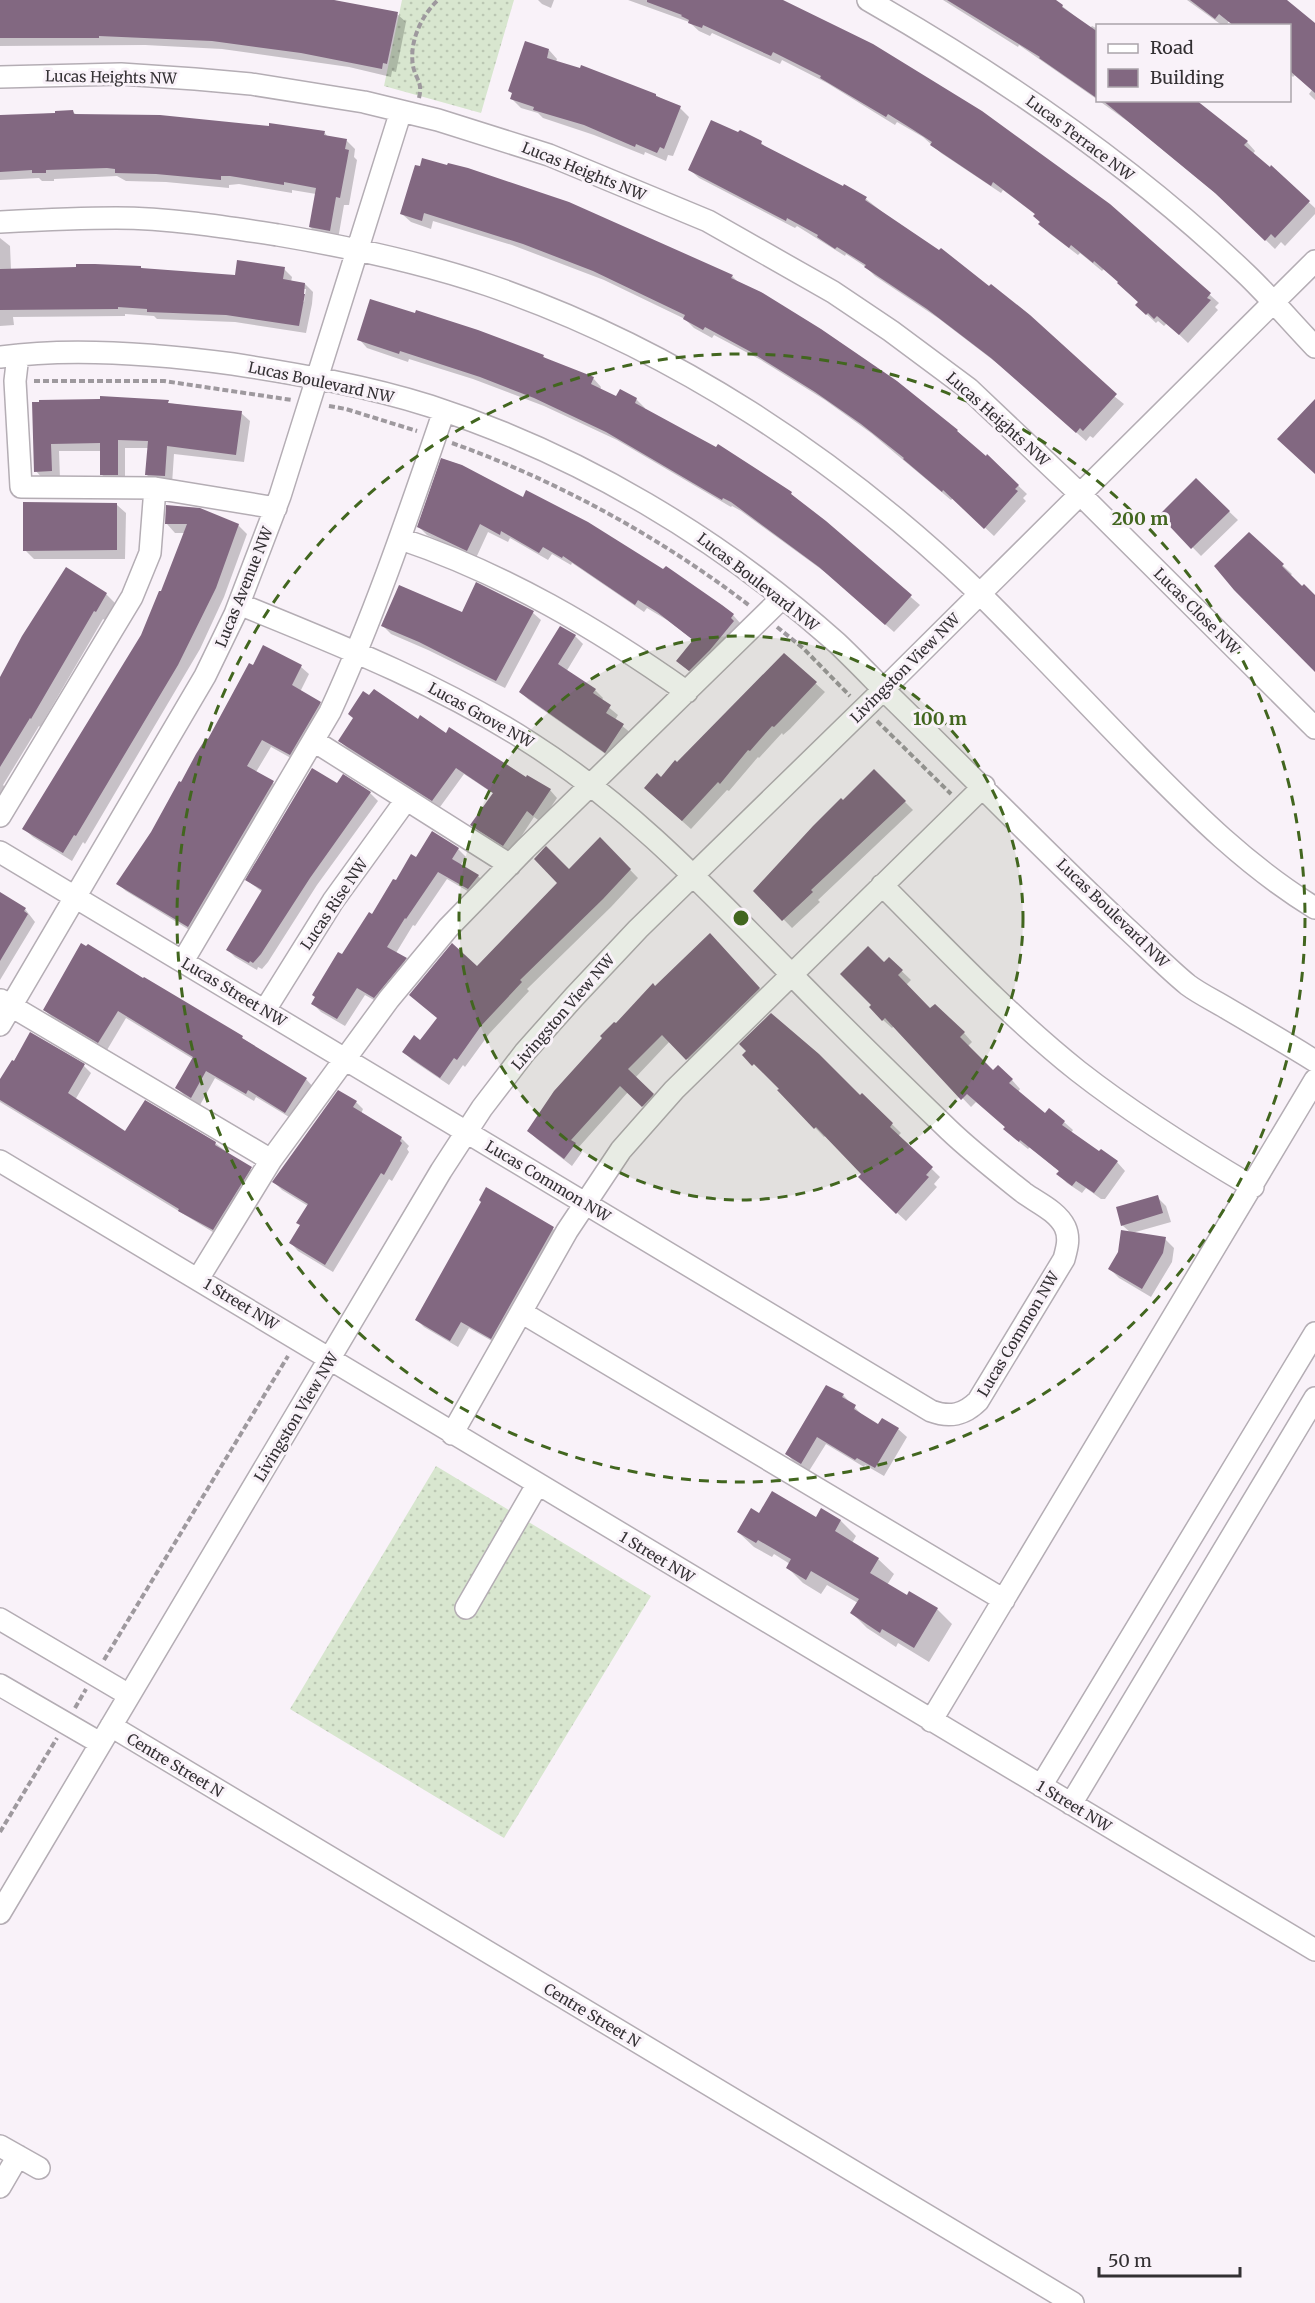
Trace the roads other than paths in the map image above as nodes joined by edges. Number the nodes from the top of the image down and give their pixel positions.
1 (867, 0) edge
2 (0, 77) edge
3 (408, 113) junction
4 (0, 222) edge
5 (358, 250) junction
6 (1315, 261) edge
7 (1274, 302) junction
8 (1315, 346) edge
9 (9, 356) edge
10 (317, 380) junction
11 (444, 411) junction
12 (155, 488) junction
13 (1080, 494) junction
14 (276, 508) junction
15 (401, 539) junction
16 (979, 594) junction
17 (782, 598) junction
18 (239, 604) junction
19 (357, 652) junction
20 (884, 690) junction
21 (687, 692) junction
22 (1315, 728) edge
23 (314, 741) junction
24 (591, 785) junction
25 (984, 786) junction
26 (406, 800) junction
27 (0, 816) edge
28 (0, 852) edge
29 (510, 864) junction
30 (693, 874) junction
31 (882, 885) junction
32 (75, 897) junction
33 (1315, 908) edge
34 (183, 961) junction
35 (792, 975) junction
36 (6, 1003) edge
37 (265, 1010) junction
38 (0, 1025) edge
39 (344, 1060) junction
40 (1315, 1061) edge
41 (1315, 1080) edge
42 (466, 1132) junction
43 (271, 1160) junction
44 (0, 1161) edge
45 (1252, 1187) junction
46 (585, 1203) junction
47 (198, 1278) junction
48 (521, 1312) junction
49 (1315, 1333) edge
50 (331, 1358) junction
51 (1315, 1398) edge
52 (452, 1434) junction
53 (537, 1485) junction
54 (1004, 1600) junction
55 (466, 1608) dead end
56 (0, 1618) edge
57 (0, 1685) edge
58 (129, 1695) junction
59 (932, 1721) junction
60 (105, 1735) junction
61 (1041, 1786) junction
62 (1071, 1804) junction
63 (0, 1913) edge
64 (1315, 1950) edge
65 (0, 2146) edge
66 (18, 2157) junction
67 (39, 2168) dead end
68 (0, 2187) edge
69 (1073, 2303) edge

1 - 7 street, Lucas Terrace NW
2 - 3 street, Lucas Heights NW
3 - 5 street, Lucas Avenue NW
3 - 13 street, Lucas Heights NW
4 - 5 street
5 - 10 street, Lucas Avenue NW
5 - 16 street
6 - 7 street, Livingston View NW
7 - 8 street
7 - 13 street, Livingston View NW
9 - 10 street, Lucas Boulevard NW
9 - 12 street
10 - 11 street, Lucas Boulevard NW
10 - 14 street, Lucas Avenue NW
11 - 15 street
11 - 17 street, Lucas Boulevard NW
12 - 14 street
12 - 27 street
13 - 16 street, Livingston View NW
13 - 22 street, Lucas Close NW
14 - 18 street, Lucas Avenue NW
15 - 19 street
15 - 21 street
16 - 20 street, Livingston View NW
16 - 33 street
17 - 20 street, Lucas Boulevard NW
17 - 21 street
18 - 19 street, Lucas Grove NW
18 - 32 street, Lucas Avenue NW
19 - 23 street
19 - 24 street, Lucas Grove NW
20 - 25 street, Lucas Boulevard NW
20 - 30 street, Livingston View NW
21 - 24 street
23 - 26 street
23 - 34 street
24 - 29 street
24 - 30 street, Lucas Grove NW
25 - 31 street
25 - 40 street, Lucas Boulevard NW
26 - 29 street
26 - 37 street, Lucas Rise NW
28 - 32 street, Lucas Street NW
29 - 39 street
30 - 35 street, Lucas Common NW
30 - 42 street, Livingston View NW
31 - 35 street
31 - 45 street
32 - 34 street, Lucas Street NW
32 - 36 street, Lucas Avenue NW
34 - 37 street, Lucas Street NW
35 - 46 street
35 - 46 street, Lucas Common NW
36 - 38 street, Lucas Avenue NW
36 - 43 street
37 - 39 street, Lucas Street NW
39 - 42 street, Lucas Street NW
39 - 43 street
41 - 45 street
42 - 46 street, Lucas Common NW
42 - 50 street, Livingston View NW
43 - 47 street
44 - 47 street, 1 Street NW
45 - 54 street
46 - 48 street
47 - 50 street, 1 Street NW
48 - 52 street
48 - 54 street
49 - 61 street
50 - 52 street, 1 Street NW
50 - 58 street, Livingston View NW
51 - 62 street
52 - 53 street, 1 Street NW
53 - 55 street
53 - 59 street, 1 Street NW
54 - 59 street
56 - 58 street
57 - 60 street, Centre Street N
58 - 60 street, Livingston View NW
59 - 61 street, 1 Street NW
60 - 63 street, Livingston View NW
60 - 69 street, Centre Street N
61 - 62 street, 1 Street NW
62 - 64 street, 1 Street NW
65 - 66 street
66 - 67 street
66 - 68 street

